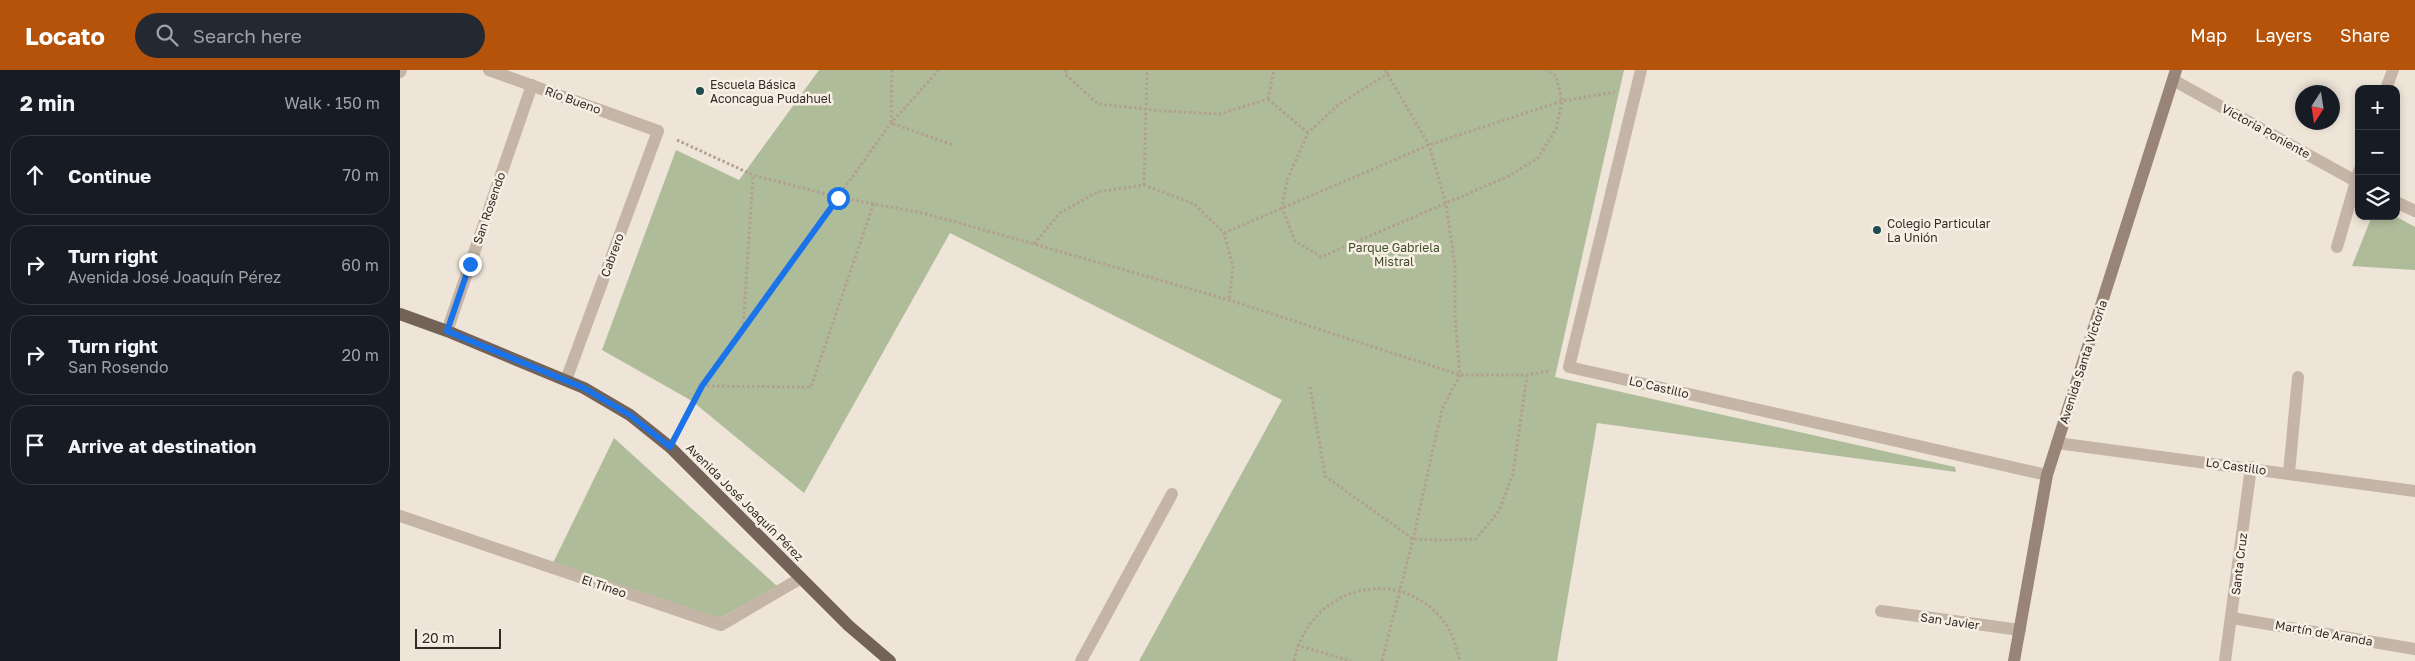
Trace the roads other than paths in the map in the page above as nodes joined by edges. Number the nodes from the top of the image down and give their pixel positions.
1 (489, 70) edge
2 (1641, 70) edge
3 (2392, 70) edge
4 (2175, 75) edge
5 (532, 85) junction
6 (2387, 85) edge
7 (658, 131) joint
8 (2355, 177) edge
9 (2355, 189) edge
10 (2400, 204) edge
11 (2415, 211) edge
12 (2337, 246) dead end
13 (400, 314) edge
14 (447, 331) junction
15 (2298, 377) dead end
16 (566, 380) junction
17 (2057, 443) junction
18 (2251, 467) junction
19 (2288, 473) junction
20 (2046, 475) junction
21 (2415, 491) edge
22 (1172, 494) dead end
23 (400, 516) edge
24 (801, 578) junction
25 (1881, 611) dead end
26 (2232, 618) junction
27 (2020, 630) junction
28 (2415, 649) edge
29 (890, 661) edge
30 (1081, 661) edge
31 (2014, 661) edge
32 (2225, 661) edge

1 - 5 street, Río Bueno
2 - 20 street, Lo Castillo
3 - 6 street
4 - 8 street, Victoria Poniente
4 - 17 street, Avenida Santa Victoria
5 - 7 street, Río Bueno
5 - 14 street, San Rosendo
7 - 16 street, Cabrero
9 - 12 street
10 - 11 street
13 - 14 main road, Avenida José Joaquín Pérez
14 - 16 main road, Avenida José Joaquín Pérez
15 - 19 street
16 - 24 main road, Avenida José Joaquín Pérez
17 - 18 street, Lo Castillo
17 - 20 street, Avenida Santa Victoria
18 - 19 street, Lo Castillo
18 - 26 street, Santa Cruz
19 - 21 street, Lo Castillo
20 - 27 street, Avenida Santa Victoria
22 - 30 street
23 - 24 street, El Tineo
24 - 29 main road, Avenida José Joaquín Pérez
25 - 27 street, San Javier
26 - 28 street, Martín de Aranda
26 - 32 street, Santa Cruz
27 - 31 street, Avenida Santa Victoria

